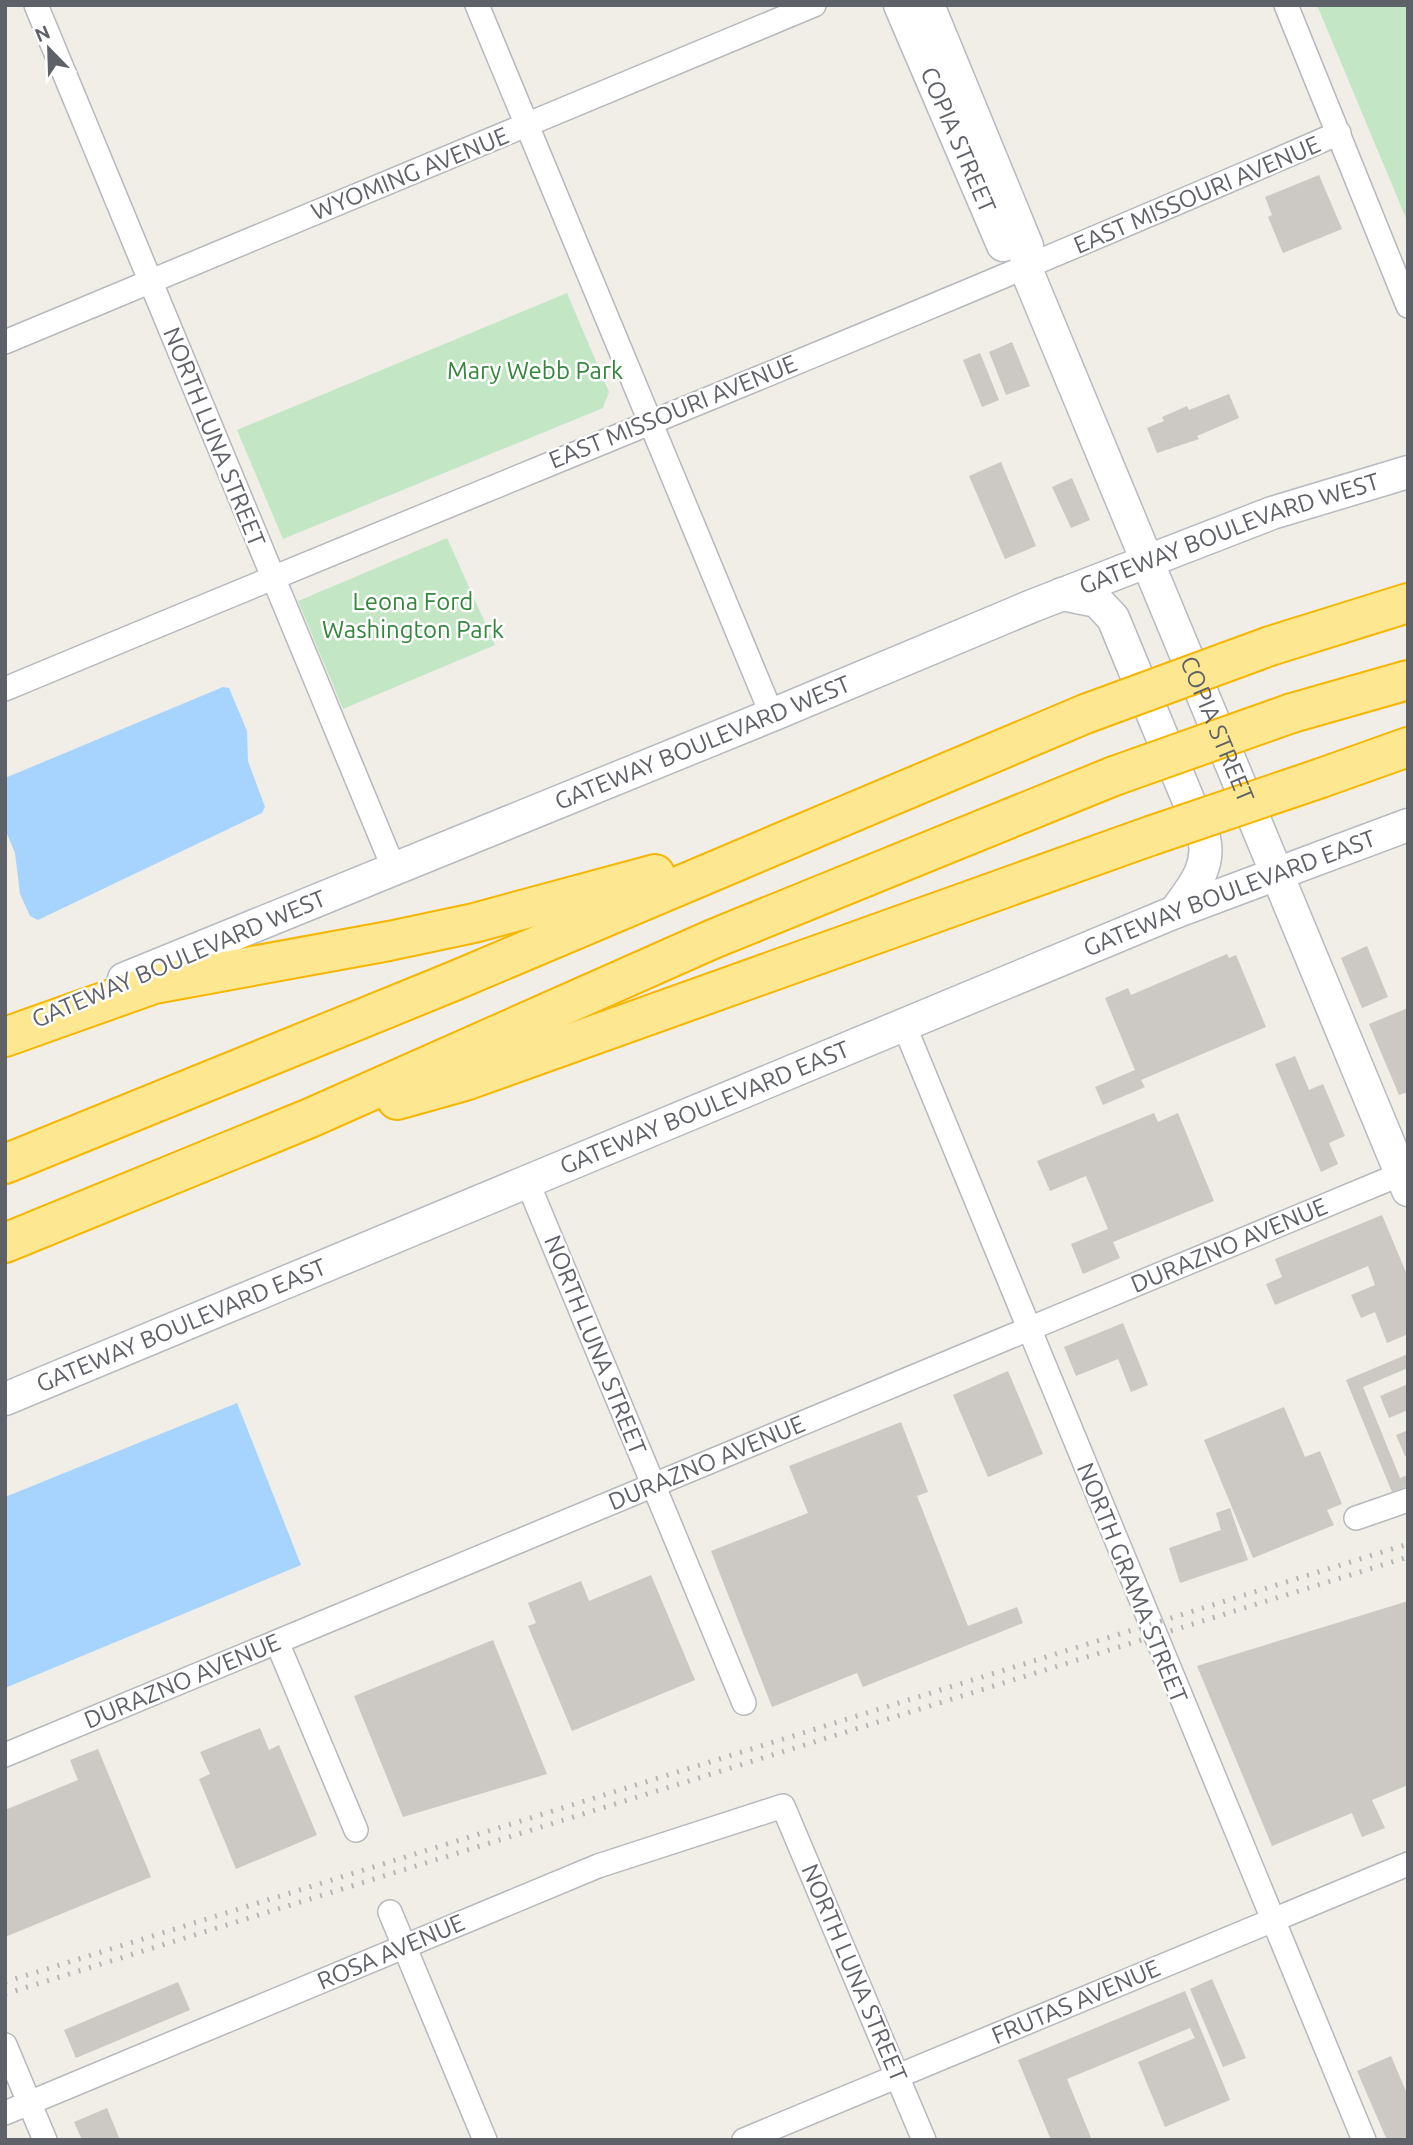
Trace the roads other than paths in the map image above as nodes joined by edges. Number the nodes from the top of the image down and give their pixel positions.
1 (36, 5) edge
2 (477, 5) edge
3 (814, 5) edge
4 (900, 5) edge
5 (928, 5) edge
6 (1286, 5) edge
7 (526, 125) junction
8 (1339, 133) junction
9 (1026, 269) junction
10 (151, 282) junction
11 (1408, 306) edge
12 (5, 342) edge
13 (649, 421) junction
14 (1408, 472) edge
15 (1147, 562) junction
16 (271, 578) junction
17 (1062, 594) junction
18 (1408, 603) edge
19 (1408, 680) edge
20 (5, 689) edge
21 (772, 715) junction
22 (1408, 747) edge
23 (851, 813) junction
24 (1408, 825) edge
25 (394, 869) junction
26 (1277, 872) junction
27 (1175, 912) junction
28 (904, 1025) junction
29 (5, 1035) edge
30 (310, 1118) junction
31 (5, 1164) edge
32 (1405, 1178) edge
33 (527, 1181) junction
34 (5, 1243) edge
35 (1028, 1329) junction
36 (5, 1399) edge
37 (653, 1485) junction
38 (1408, 1500) edge
39 (1356, 1518) dead end
40 (277, 1642) junction
41 (744, 1703) dead end
42 (5, 1755) edge
43 (783, 1806) joint
44 (356, 1830) dead end
45 (1408, 1864) edge
46 (390, 1912) dead end
47 (1272, 1920) junction
48 (404, 1947) junction
49 (5, 2045) edge
50 (897, 2075) junction
51 (30, 2104) junction
52 (5, 2113) edge
53 (45, 2140) edge
54 (485, 2140) edge
55 (744, 2140) edge
56 (924, 2140) edge
57 (1364, 2140) edge

1 - 10 street, NORTH LUNA STREET
2 - 7 street
3 - 7 street, WYOMING AVENUE
4 - 9 main road, COPIA STREET
5 - 9 main road, COPIA STREET
6 - 8 street
7 - 10 street, WYOMING AVENUE
7 - 13 street
8 - 9 street, EAST MISSOURI AVENUE
8 - 11 street
9 - 13 street, EAST MISSOURI AVENUE
9 - 15 main road, COPIA STREET
10 - 12 street, WYOMING AVENUE
10 - 16 street, NORTH LUNA STREET
13 - 16 street, EAST MISSOURI AVENUE
13 - 21 street
14 - 15 main road, GATEWAY BOULEVARD WEST
15 - 17 main road, GATEWAY BOULEVARD WEST
15 - 26 main road, COPIA STREET
16 - 20 street, EAST MISSOURI AVENUE
16 - 25 street, NORTH LUNA STREET
17 - 21 main road, GATEWAY BOULEVARD WEST
17 - 27 main road
18 - 23 highway, bridge
19 - 30 highway, bridge
21 - 25 main road, GATEWAY BOULEVARD WEST
22 - 30 highway, bridge
23 - 29 highway
23 - 31 highway
24 - 26 main road, GATEWAY BOULEVARD EAST
25 - 29 main road, GATEWAY BOULEVARD WEST
26 - 27 main road, GATEWAY BOULEVARD EAST
26 - 32 main road, COPIA STREET
27 - 28 main road, GATEWAY BOULEVARD EAST
28 - 33 main road, GATEWAY BOULEVARD EAST
28 - 35 street, NORTH GRAMA STREET
30 - 34 highway
32 - 35 street, DURAZNO AVENUE
33 - 36 main road, GATEWAY BOULEVARD EAST
33 - 37 street, NORTH LUNA STREET
35 - 37 street, DURAZNO AVENUE
35 - 47 street, NORTH GRAMA STREET
37 - 40 street, DURAZNO AVENUE
37 - 41 street, NORTH LUNA STREET
38 - 39 street
40 - 42 street, DURAZNO AVENUE
40 - 44 street
43 - 48 street, ROSA AVENUE
43 - 50 street, NORTH LUNA STREET
45 - 47 street, FRUTAS AVENUE
46 - 48 street
47 - 50 street, FRUTAS AVENUE
47 - 57 street, NORTH GRAMA STREET
48 - 51 street, ROSA AVENUE
48 - 54 street
49 - 51 street
50 - 55 street, FRUTAS AVENUE
50 - 56 street, NORTH LUNA STREET
51 - 52 street, ROSA AVENUE
51 - 53 street

